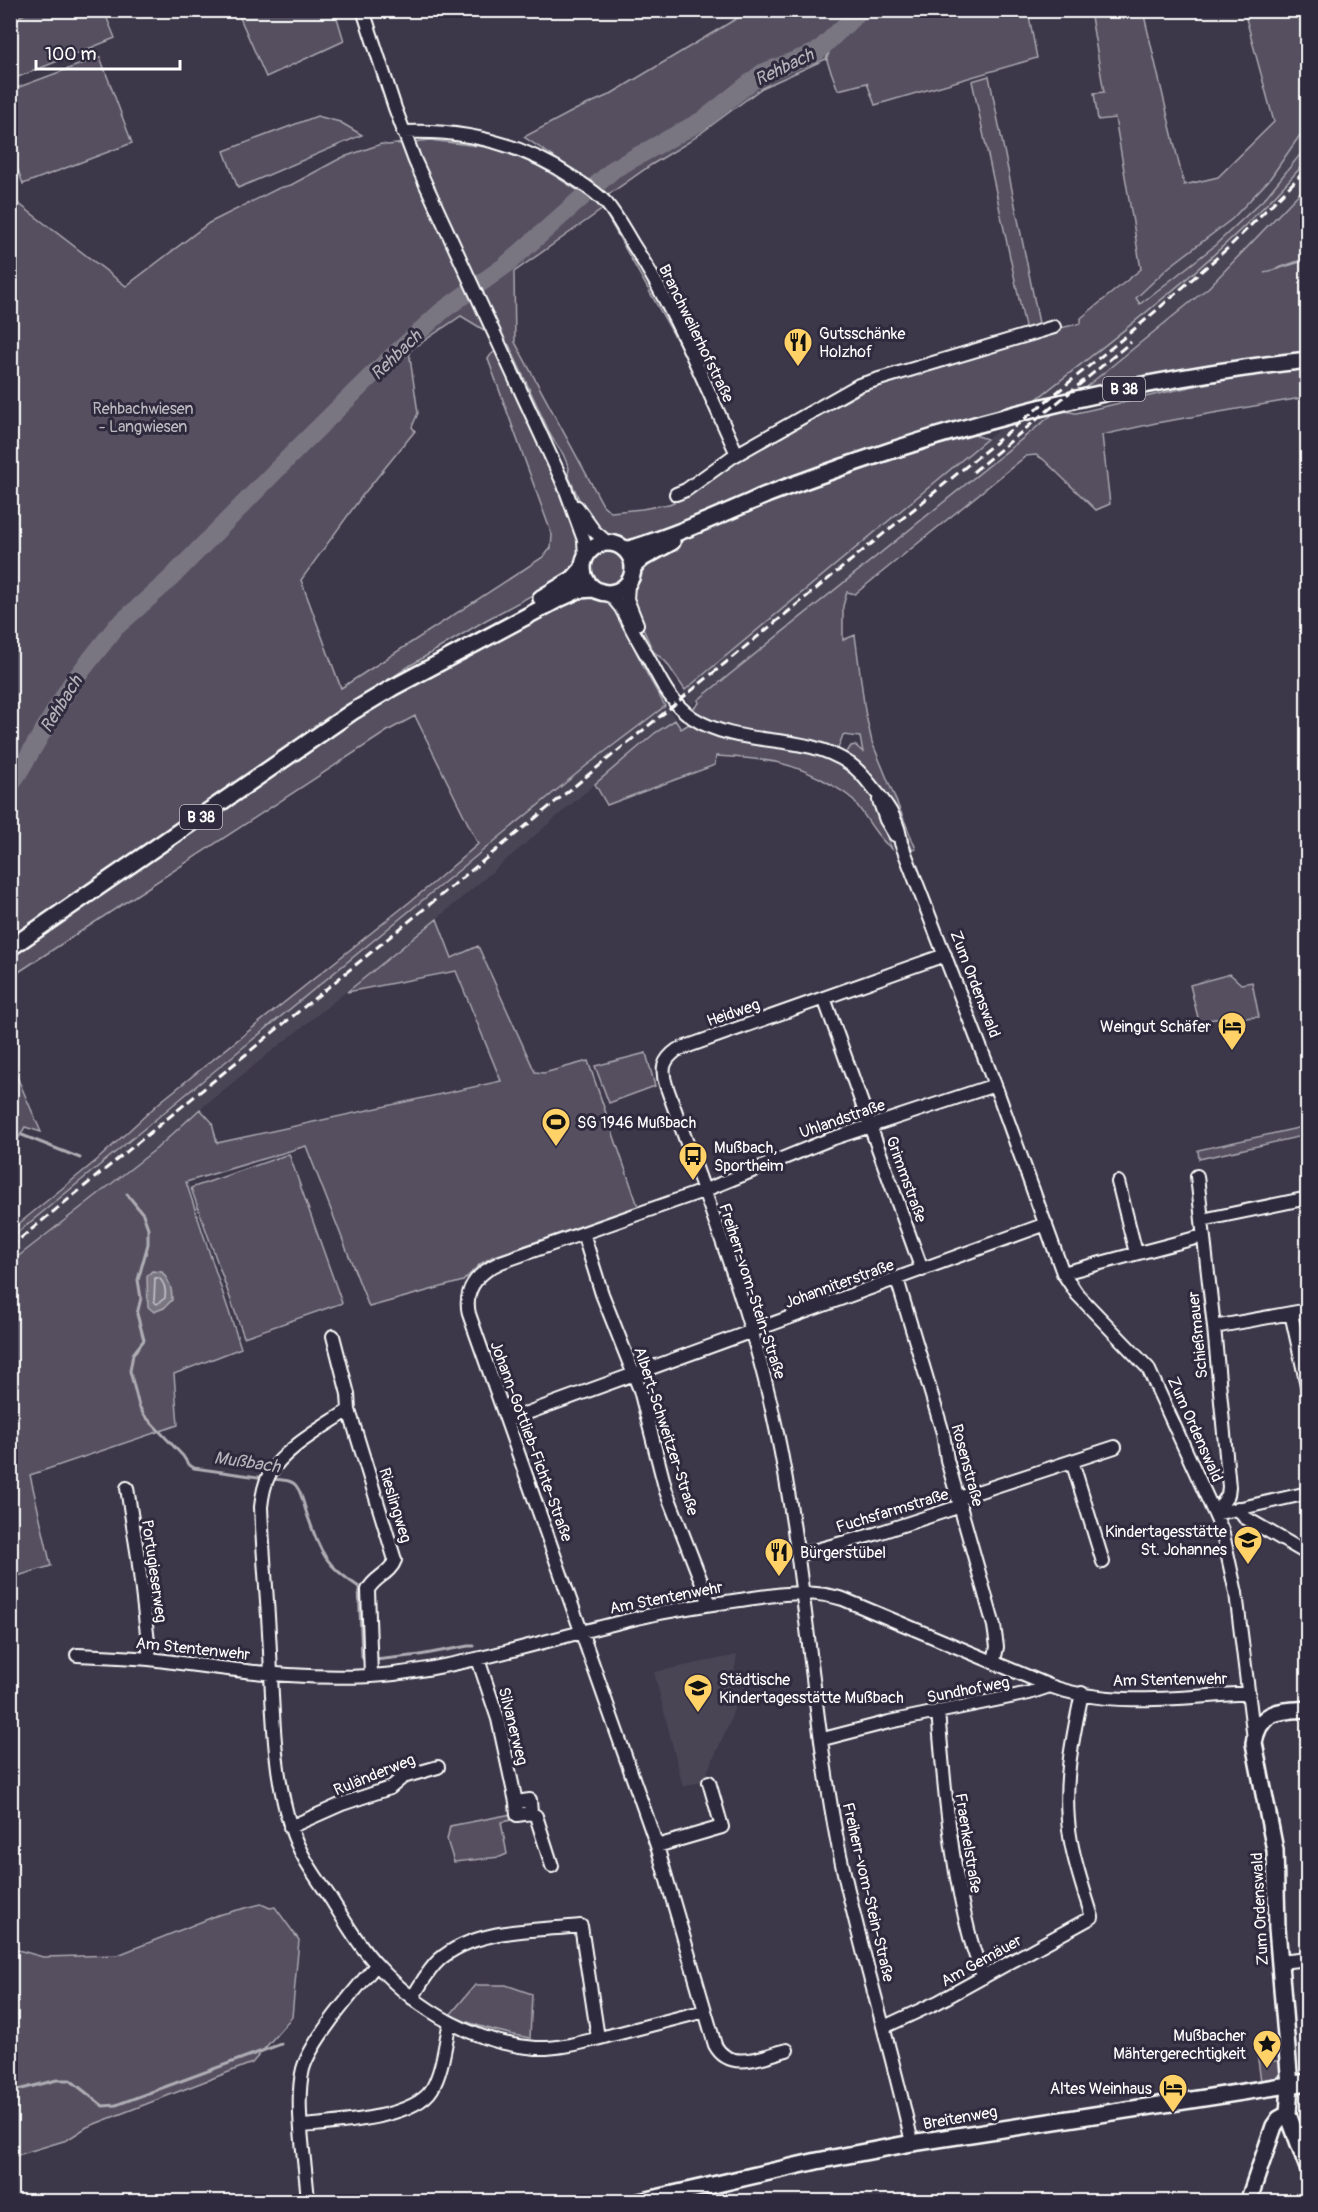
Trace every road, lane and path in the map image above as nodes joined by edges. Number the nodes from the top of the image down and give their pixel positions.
1 (363, 10) edge
2 (403, 132) junction
3 (1054, 327) dead end
4 (1308, 360) edge
5 (737, 454) junction
6 (564, 485) junction
7 (676, 494) dead end
8 (708, 522) junction
9 (608, 543) junction
10 (626, 550) junction
11 (584, 563) junction
12 (634, 566) junction
13 (627, 585) junction
14 (599, 591) junction
15 (650, 662) junction
16 (392, 688) junction
17 (10, 948) edge
18 (945, 955) junction
19 (824, 998) junction
20 (995, 1085) junction
21 (870, 1125) junction
22 (1197, 1176) dead end
23 (1118, 1182) dead end
24 (703, 1191) junction
25 (1308, 1198) edge
26 (1202, 1220) junction
27 (1046, 1224) junction
28 (583, 1233) junction
29 (1203, 1236) junction
30 (1136, 1253) junction
31 (922, 1270) junction
32 (1063, 1273) junction
33 (897, 1279) junction
34 (1308, 1310) edge
35 (1291, 1313) junction
36 (1214, 1327) junction
37 (752, 1332) junction
38 (333, 1336) dead end
39 (634, 1373) junction
40 (1308, 1390) edge
41 (349, 1410) junction
42 (508, 1420) junction
43 (1115, 1447) dead end
44 (1072, 1461) junction
45 (127, 1488) dead end
46 (1308, 1493) edge
47 (960, 1502) junction
48 (1238, 1508) junction
49 (1215, 1514) junction
50 (1308, 1554) edge
51 (798, 1555) junction
52 (1103, 1562) dead end
53 (803, 1592) junction
54 (710, 1604) junction
55 (583, 1632) junction
56 (77, 1655) dead end
57 (150, 1659) junction
58 (478, 1659) junction
59 (994, 1661) junction
60 (371, 1666) junction
61 (271, 1673) junction
62 (1050, 1686) junction
63 (1082, 1694) junction
64 (1249, 1700) junction
65 (1308, 1709) edge
66 (938, 1711) junction
67 (1280, 1712) junction
68 (823, 1739) junction
69 (1254, 1743) junction
70 (438, 1767) dead end
71 (709, 1782) dead end
72 (290, 1827) junction
73 (657, 1846) junction
74 (552, 1866) dead end
75 (1308, 1959) edge
76 (1280, 1962) junction
77 (376, 1965) junction
78 (984, 1977) junction
79 (412, 1998) junction
80 (705, 2011) junction
81 (450, 2022) junction
82 (884, 2027) junction
83 (598, 2038) junction
84 (787, 2050) dead end
85 (1308, 2082) edge
86 (1290, 2085) junction
87 (1288, 2114) junction
88 (302, 2126) junction
89 (912, 2143) junction
90 (1308, 2168) edge
91 (308, 2202) edge
92 (639, 2202) edge
93 (1248, 2202) edge

1 - 2 street
2 - 5 street, Branchweilerhofstraße
2 - 6 street
3 - 5 street
4 - 8 main road, B 38
5 - 7 street
6 - 9 street
6 - 11 street
8 - 10 main road, B 38
8 - 12 main road, B 38
9 - 10 main road
9 - 11 main road
10 - 12 main road
11 - 14 main road
11 - 16 main road, B 38
12 - 13 main road
13 - 14 main road
13 - 15 street, Zum Ordenswald
14 - 15 street, Zum Ordenswald
14 - 16 main road, B 38
15 - 18 street, Zum Ordenswald
16 - 17 main road, B 38
18 - 19 street, Heidweg
18 - 20 street, Zum Ordenswald
19 - 21 street, Grimmstraße
19 - 24 street, Heidweg
20 - 21 street, Uhlandstraße
20 - 27 street, Zum Ordenswald
21 - 24 street, Uhlandstraße
21 - 31 street, Grimmstraße
22 - 26 street, Schießmauer
23 - 30 street
24 - 28 street, Johann-Gottlieb-Fichte-Straße
24 - 37 street, Freiherr-vom-Stein-Straße
25 - 26 street
26 - 29 street, Schießmauer
27 - 31 street, Johanniterstraße
27 - 32 street, Zum Ordenswald
28 - 39 street, Albert-Schweitzer-Straße
28 - 42 street, Johann-Gottlieb-Fichte-Straße
29 - 30 street
29 - 36 street, Schießmauer
30 - 32 street
31 - 33 street, Johanniterstraße
32 - 49 street, Zum Ordenswald
33 - 37 street, Johanniterstraße
33 - 47 street, Rosenstraße
34 - 35 street
35 - 36 street
35 - 40 street
36 - 49 street, Schießmauer
37 - 39 street, Johanniterstraße
37 - 51 street, Freiherr-vom-Stein-Straße
38 - 41 street, Rieslingweg
39 - 42 street, Johanniterstraße
39 - 54 street, Albert-Schweitzer-Straße
41 - 60 street, Rieslingweg
41 - 61 street
42 - 55 street, Johann-Gottlieb-Fichte-Straße
43 - 44 street, Fuchsfarmstraße
44 - 47 street, Fuchsfarmstraße
44 - 52 street
45 - 57 street, Portugieserweg
46 - 48 street
47 - 51 street, Fuchsfarmstraße
47 - 59 street, Rosenstraße
48 - 49 street
48 - 50 street
49 - 64 street, Zum Ordenswald
51 - 53 street, Freiherr-vom-Stein-Straße
53 - 54 street, Am Stentenwehr
53 - 59 street, Am Stentenwehr
53 - 68 street, Freiherr-vom-Stein-Straße
54 - 55 street, Am Stentenwehr
55 - 58 street, Am Stentenwehr
55 - 73 street, Johann-Gottlieb-Fichte-Straße
56 - 57 street, Am Stentenwehr
57 - 61 street, Am Stentenwehr
58 - 60 street, Am Stentenwehr
58 - 74 street, Silvanerweg
59 - 62 street, Am Stentenwehr
60 - 61 street, Am Stentenwehr
61 - 72 street
62 - 63 street, Am Stentenwehr
62 - 66 street, Sundhofweg
63 - 64 street, Am Stentenwehr
63 - 78 street, Am Gemäuer
64 - 67 street, Am Stentenwehr
64 - 69 street, Zum Ordenswald
65 - 67 main road
66 - 68 street, Sundhofweg
66 - 78 street, Fraenkelstraße
67 - 69 main road
68 - 82 street, Freiherr-vom-Stein-Straße
69 - 76 main road, Zum Ordenswald
70 - 72 street, Ruländerweg
71 - 73 street
72 - 77 street
73 - 80 street, Johann-Gottlieb-Fichte-Straße
75 - 76 street
76 - 86 main road, Zum Ordenswald
77 - 79 street
77 - 88 street
78 - 82 street, Am Gemäuer
79 - 81 street
79 - 83 street
80 - 83 street
80 - 84 street, Johann-Gottlieb-Fichte-Straße
81 - 83 street
81 - 88 street
82 - 89 street, Freiherr-vom-Stein-Straße
85 - 86 main road, Breitenweg
86 - 87 main road, Zum Ordenswald
86 - 89 main road, Breitenweg
87 - 90 main road
87 - 93 main road
88 - 91 street
89 - 92 main road, Breitenweg

